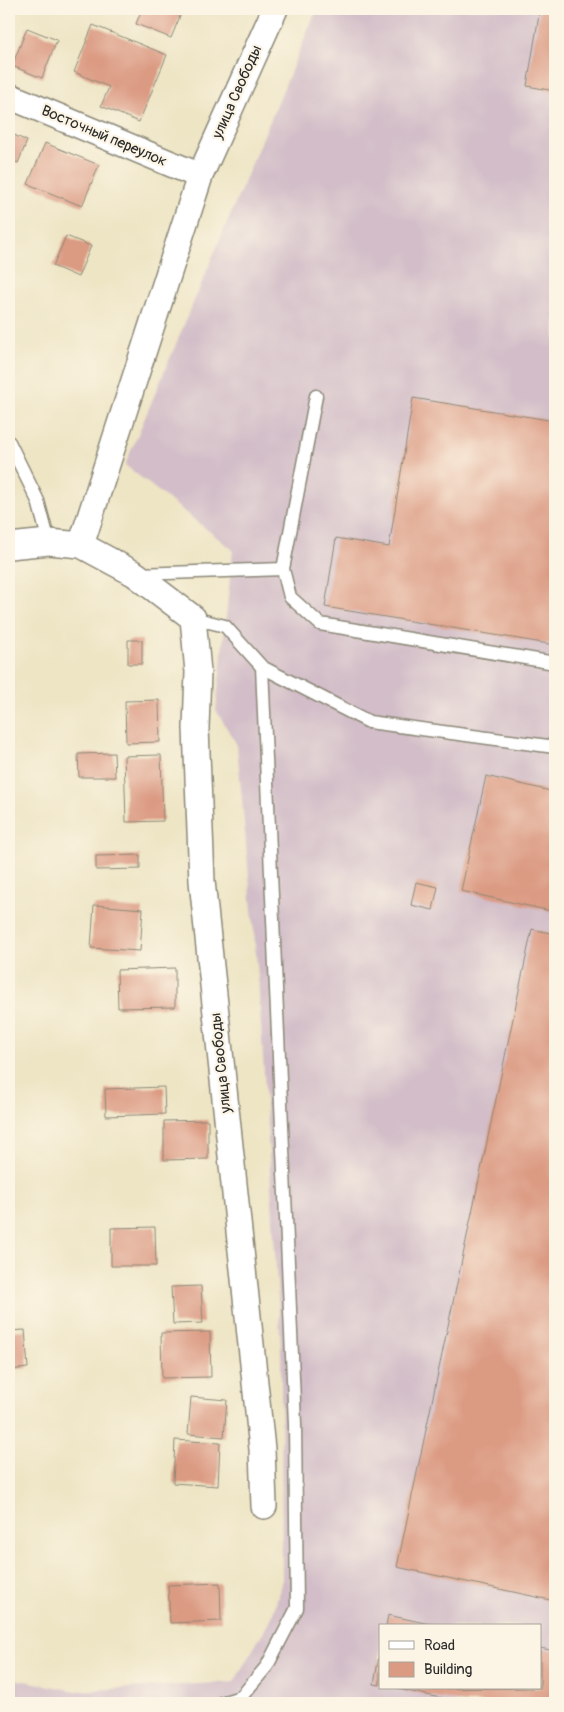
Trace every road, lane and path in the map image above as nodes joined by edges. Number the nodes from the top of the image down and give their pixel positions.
1 (275, 9) edge
2 (9, 96) edge
3 (200, 176) junction
4 (316, 396) dead end
5 (9, 442) edge
6 (49, 542) junction
7 (81, 545) junction
8 (9, 546) edge
9 (283, 570) junction
10 (135, 574) junction
11 (193, 618) junction
12 (555, 663) edge
13 (262, 668) junction
14 (555, 748) edge
15 (264, 1506) dead end
16 (221, 1703) edge

1 - 3 street, улица Свободы
2 - 3 street, Восточный переулок
3 - 7 street, улица Свободы
4 - 9 lane
5 - 6 lane
6 - 7 street
6 - 8 street
7 - 10 street
9 - 10 lane
9 - 12 lane
10 - 11 street
11 - 13 lane
11 - 15 street, улица Свободы
13 - 14 lane
13 - 16 lane

